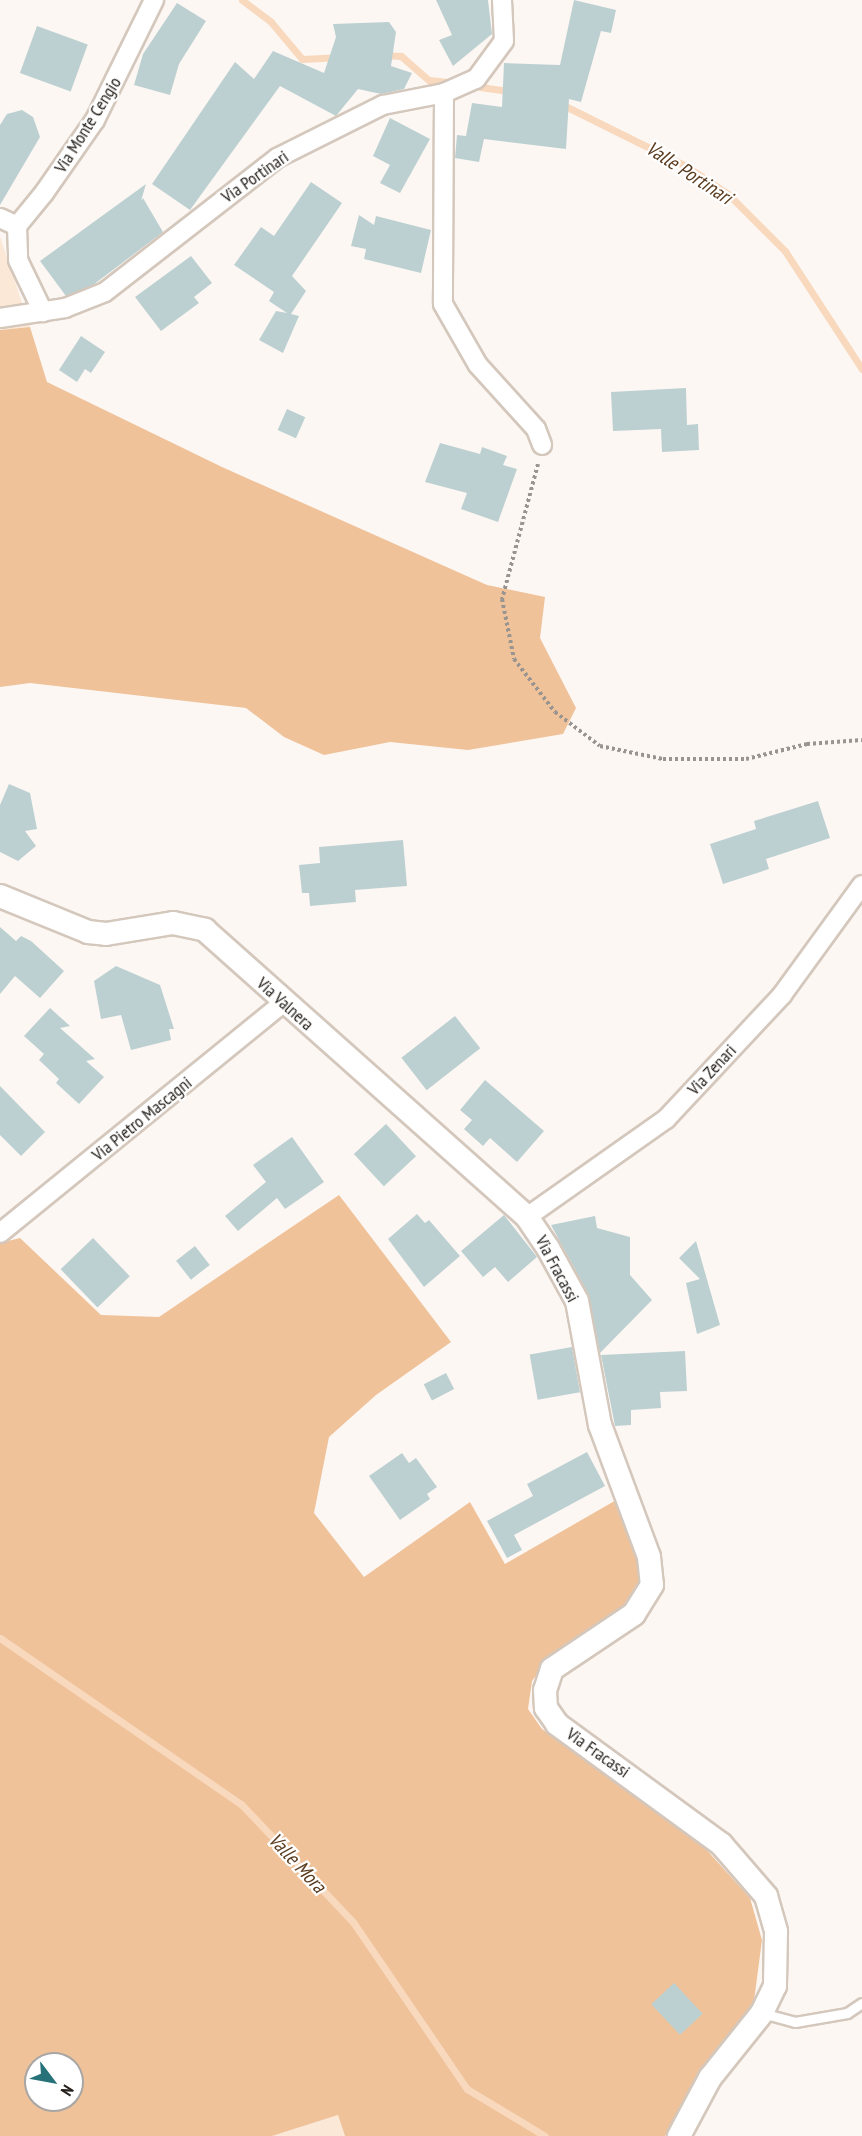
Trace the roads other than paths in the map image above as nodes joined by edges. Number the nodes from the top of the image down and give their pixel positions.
1 (154, 0) edge
2 (502, 0) edge
3 (444, 93) junction
4 (0, 218) edge
5 (17, 226) junction
6 (43, 312) junction
7 (0, 318) edge
8 (542, 445) road end
9 (862, 885) edge
10 (0, 896) edge
11 (282, 1004) junction
12 (527, 1217) junction
13 (0, 1233) edge
14 (862, 2003) edge
15 (762, 2013) junction
16 (679, 2136) edge

1 - 5 street, Via Monte Cengio
2 - 3 street, Via Portinari
3 - 6 street, Via Portinari
3 - 8 street
4 - 5 street
5 - 6 street
6 - 7 street, Via Portinari
9 - 12 street, Via Zenari
10 - 11 street, Via Valnera
11 - 12 street, Via Valnera
11 - 13 street, Via Pietro Mascagni
12 - 15 street, Via Fracassi
14 - 15 lane
15 - 16 street, Via Fracassi

